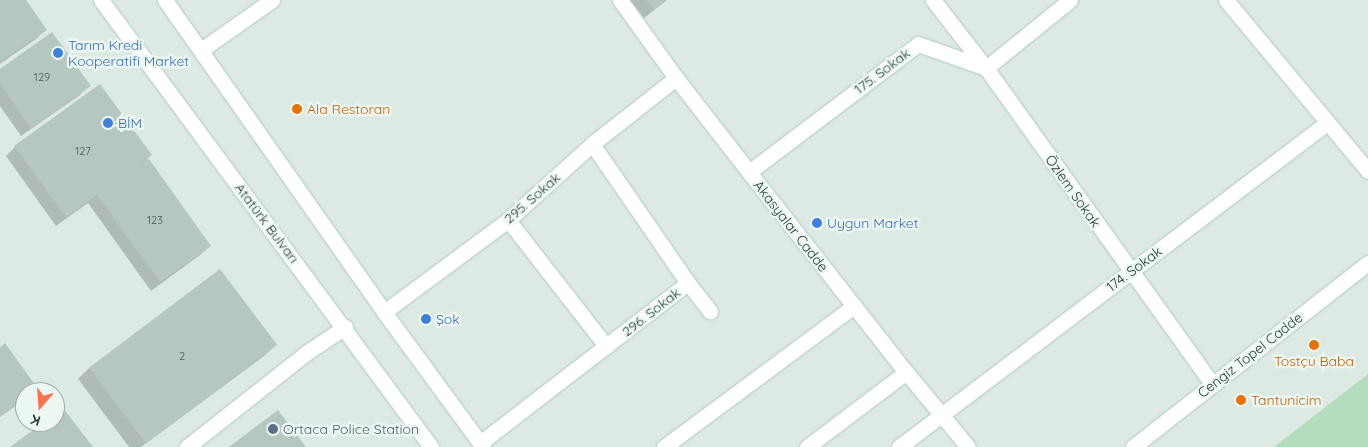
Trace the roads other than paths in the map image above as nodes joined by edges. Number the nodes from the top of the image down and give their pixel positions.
1 (101, 0) edge
2 (165, 0) edge
3 (272, 0) edge
4 (620, 0) edge
5 (933, 0) edge
6 (1070, 0) edge
7 (1226, 0) edge
8 (201, 50) junction
9 (986, 68) junction
10 (676, 78) junction
11 (1327, 123) junction
12 (592, 144) junction
13 (749, 172) junction
14 (1368, 172) edge
15 (508, 220) junction
16 (1368, 263) edge
17 (1130, 272) junction
18 (688, 283) junction
19 (854, 306) junction
20 (710, 311) dead end
21 (384, 312) junction
22 (345, 327) junction
23 (606, 346) junction
24 (906, 372) junction
25 (1212, 384) junction
26 (941, 415) junction
27 (482, 445) edge
28 (187, 447) edge
29 (431, 447) edge
30 (664, 447) edge
31 (807, 447) edge
32 (899, 447) edge
33 (968, 447) edge
34 (1133, 447) edge

1 - 22 street, Atatürk Bulvarı
2 - 8 street
3 - 8 street
4 - 10 street, Akasyalar Cadde
5 - 9 street, Özlem Sokak
6 - 9 street
7 - 11 street
8 - 21 street
9 - 13 street, 175. Sokak
9 - 17 street, Özlem Sokak
10 - 12 street, 295. Sokak
10 - 13 street, Akasyalar Cadde
11 - 14 street
11 - 17 street, 174. Sokak
12 - 15 street, 295. Sokak
12 - 18 street, 296. Sokak
13 - 19 street, Akasyalar Cadde
15 - 21 street, 295. Sokak
15 - 23 street
16 - 25 street, Cengiz Topel Cadde
17 - 25 street, Özlem Sokak
17 - 26 street, 174. Sokak
18 - 20 street
18 - 23 street, 296. Sokak
19 - 24 street, Akasyalar Cadde
19 - 30 street
21 - 27 street
22 - 28 street
22 - 29 street, Atatürk Bulvarı
23 - 27 street, 296. Sokak
24 - 26 street, Akasyalar Cadde
24 - 31 street
25 - 34 street, Cengiz Topel Cadde
26 - 32 street, 174. Sokak
26 - 33 street, Akasyalar Cadde

